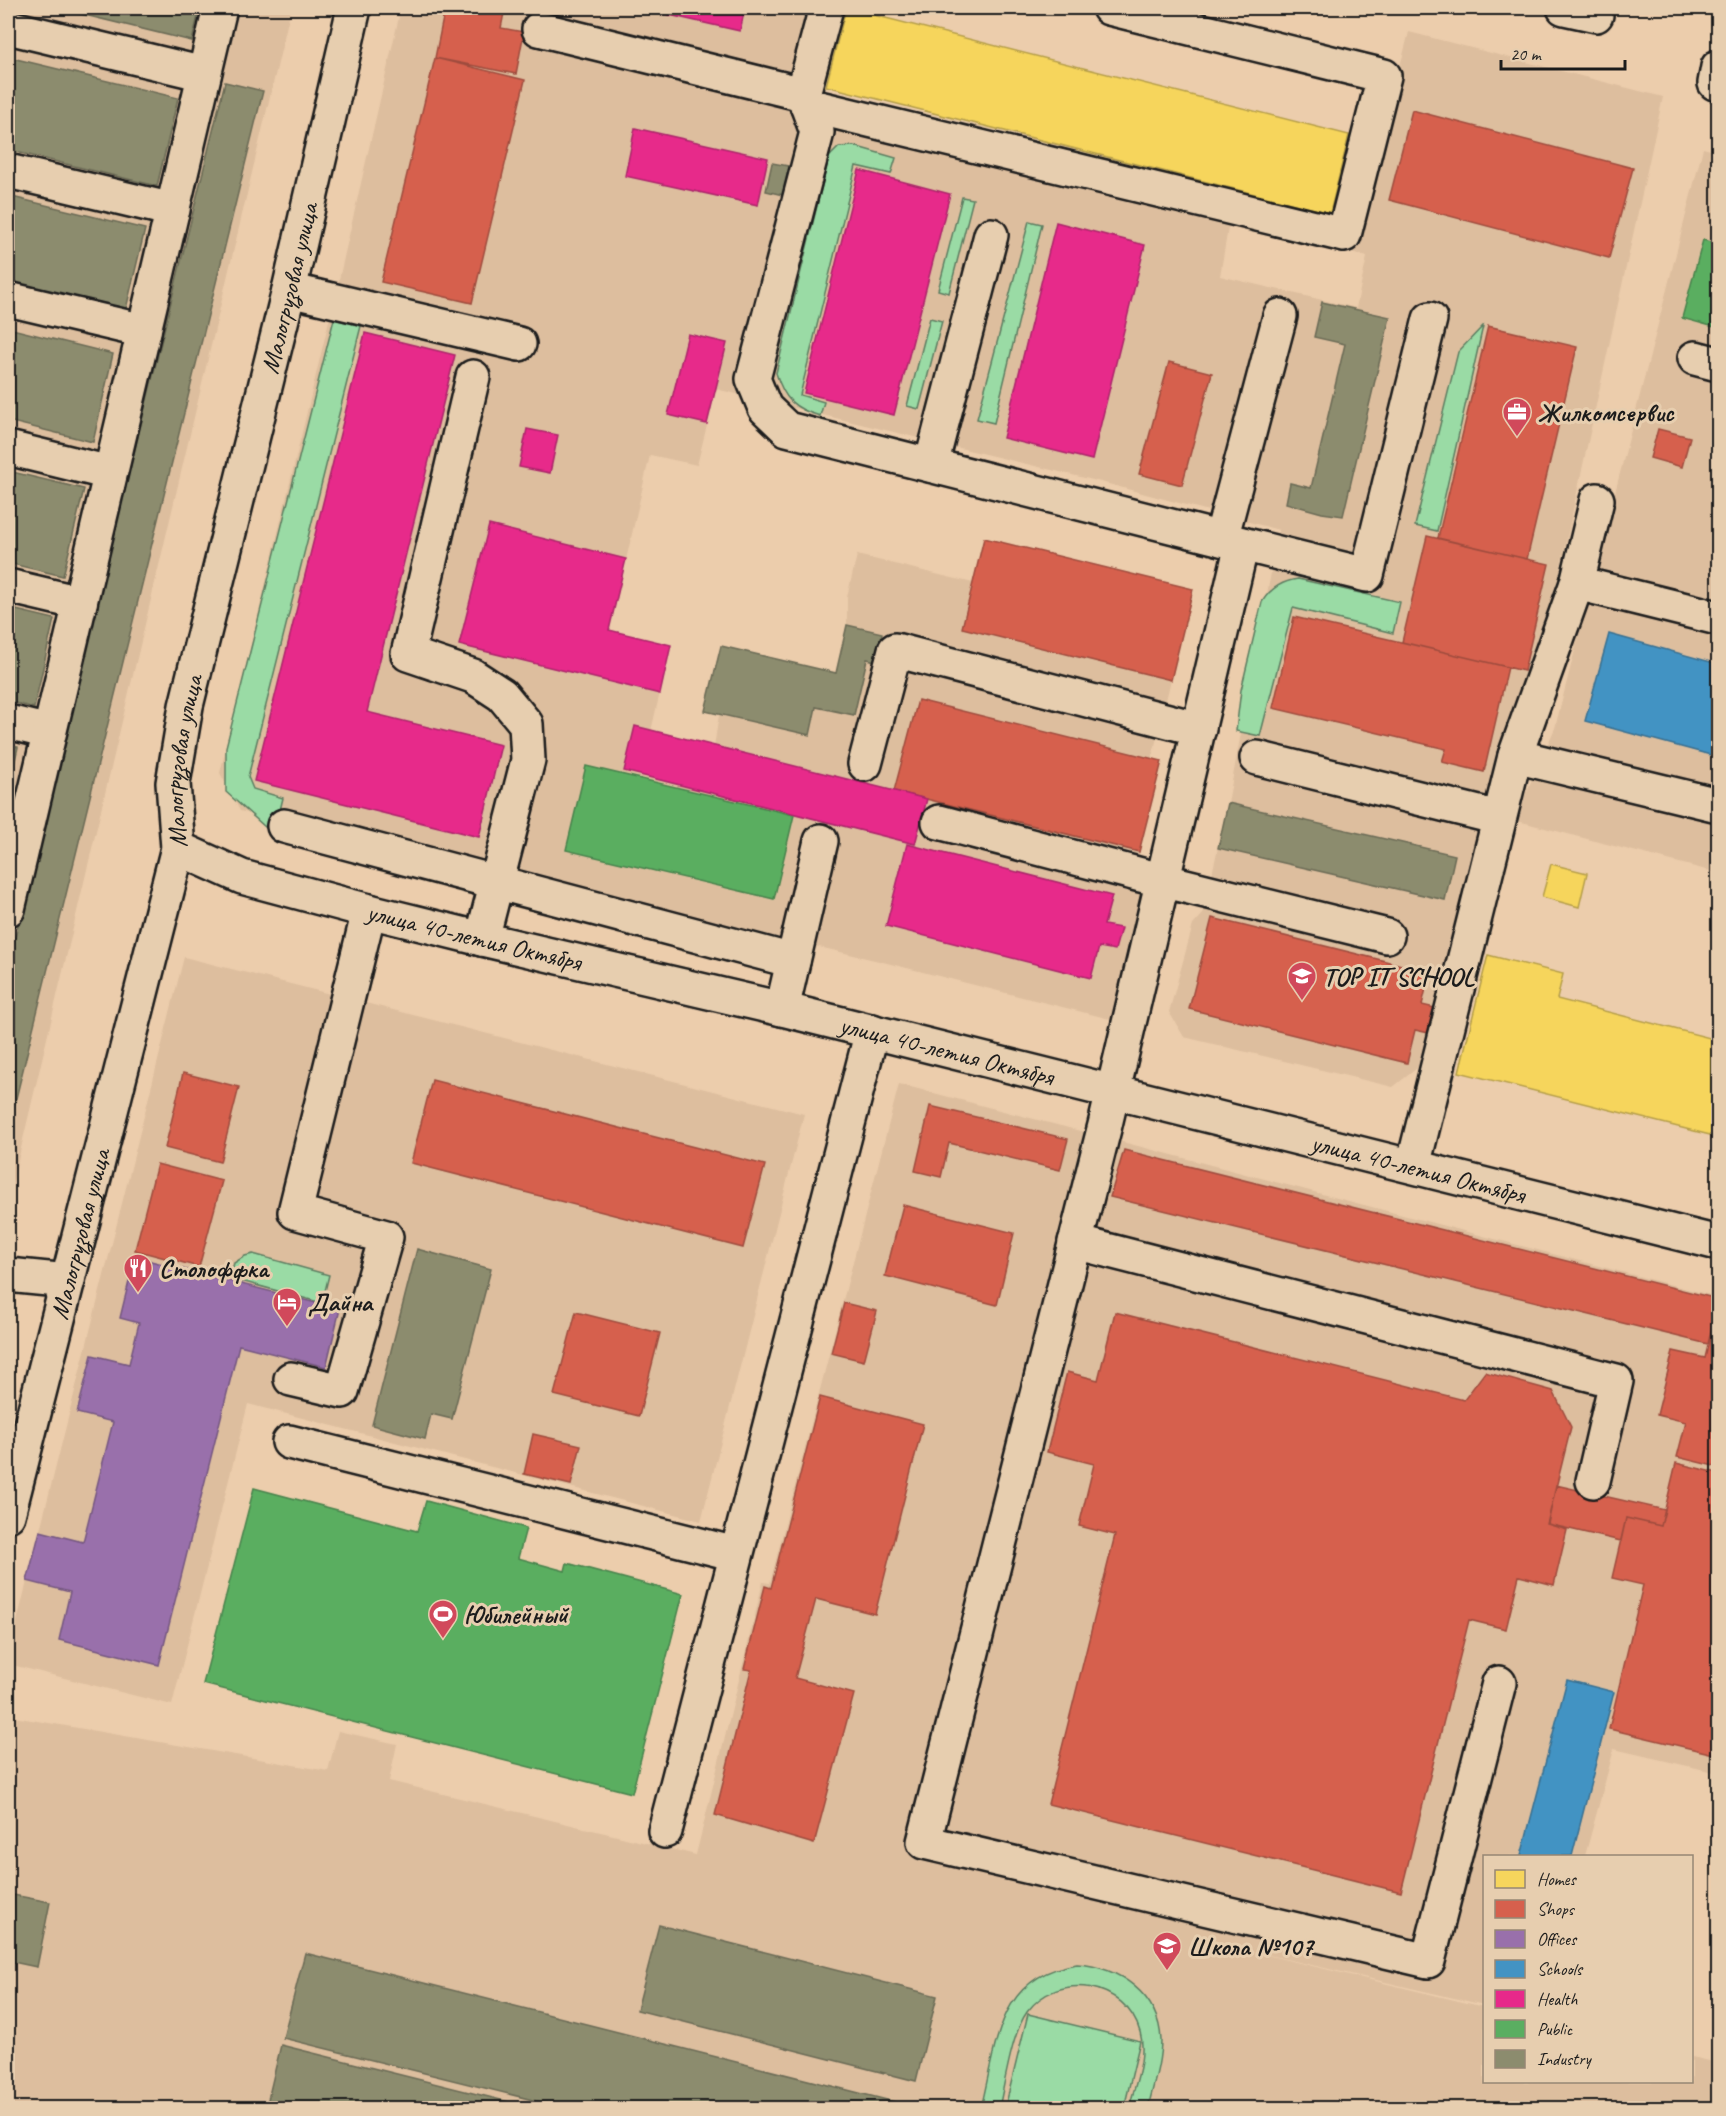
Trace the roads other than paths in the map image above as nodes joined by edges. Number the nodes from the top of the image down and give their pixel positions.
1 (220, 8) edge
2 (826, 8) edge
3 (1109, 8) edge
4 (1564, 8) edge
5 (347, 9) edge
6 (1596, 15) dead end
7 (8, 27) edge
8 (539, 29) dead end
9 (204, 74) junction
10 (805, 100) junction
11 (8, 171) edge
12 (172, 210) junction
13 (991, 235) dead end
14 (289, 290) junction
15 (8, 299) edge
16 (1280, 315) dead end
17 (1430, 319) dead end
18 (144, 331) junction
19 (519, 344) dead end
20 (473, 376) dead end
21 (8, 448) edge
22 (931, 465) junction
23 (110, 473) junction
24 (1598, 500) dead end
25 (1231, 542) junction
26 (1577, 583) junction
27 (8, 586) edge
28 (80, 603) junction
29 (1719, 618) edge
30 (8, 722) edge
31 (1199, 729) junction
32 (49, 732) junction
33 (1515, 756) junction
34 (1257, 758) dead end
35 (865, 764) dead end
36 (1719, 805) edge
37 (1499, 818) junction
38 (939, 822) dead end
39 (284, 826) dead end
40 (821, 841) dead end
41 (178, 848) junction
42 (13, 858) edge
43 (1163, 879) junction
44 (497, 883) junction
45 (8, 909) edge
46 (369, 911) junction
47 (1387, 936) dead end
48 (482, 939) junction
49 (793, 961) junction
50 (782, 1009) junction
51 (872, 1031) junction
52 (1113, 1091) junction
53 (1413, 1166) junction
54 (1075, 1242) junction
55 (1719, 1243) edge
56 (8, 1275) edge
57 (68, 1281) junction
58 (291, 1379) dead end
59 (289, 1442) dead end
60 (1593, 1481) dead end
61 (8, 1515) edge
62 (736, 1554) junction
63 (1499, 1683) dead end
64 (665, 1831) dead end

1 - 9 street
2 - 10 street
3 - 10 street
4 - 6 street
5 - 14 street, Малогрузовая улица
7 - 9 street
8 - 10 street
9 - 12 street
10 - 22 street
11 - 12 street
12 - 18 street
13 - 22 street
14 - 19 street
14 - 41 street, Малогрузовая улица
15 - 18 street
16 - 25 street
17 - 25 street
18 - 23 street
20 - 44 street
21 - 23 street
22 - 25 street
23 - 28 street
24 - 26 street
25 - 31 street
26 - 29 street
26 - 33 street
27 - 28 street
28 - 32 street
30 - 32 street
31 - 35 street
31 - 43 street
32 - 42 street
33 - 36 street
33 - 37 street
34 - 37 street
37 - 53 street
38 - 43 street
39 - 44 street
40 - 49 street
41 - 46 street, улица 40-летия Октября
41 - 57 street, Малогрузовая улица
42 - 45 street
43 - 47 street
43 - 52 street
44 - 48 street
44 - 49 street
46 - 48 street, улица 40-летия Октября
46 - 58 street
48 - 50 street, улица 40-летия Октября
49 - 50 street
50 - 51 street, улица 40-летия Октября
51 - 52 street, улица 40-летия Октября
51 - 62 street
52 - 53 street, улица 40-летия Октября
52 - 54 street
53 - 55 street, улица 40-летия Октября
54 - 60 street
54 - 63 street
56 - 57 street
57 - 61 street, Малогрузовая улица
59 - 62 street
62 - 64 street

